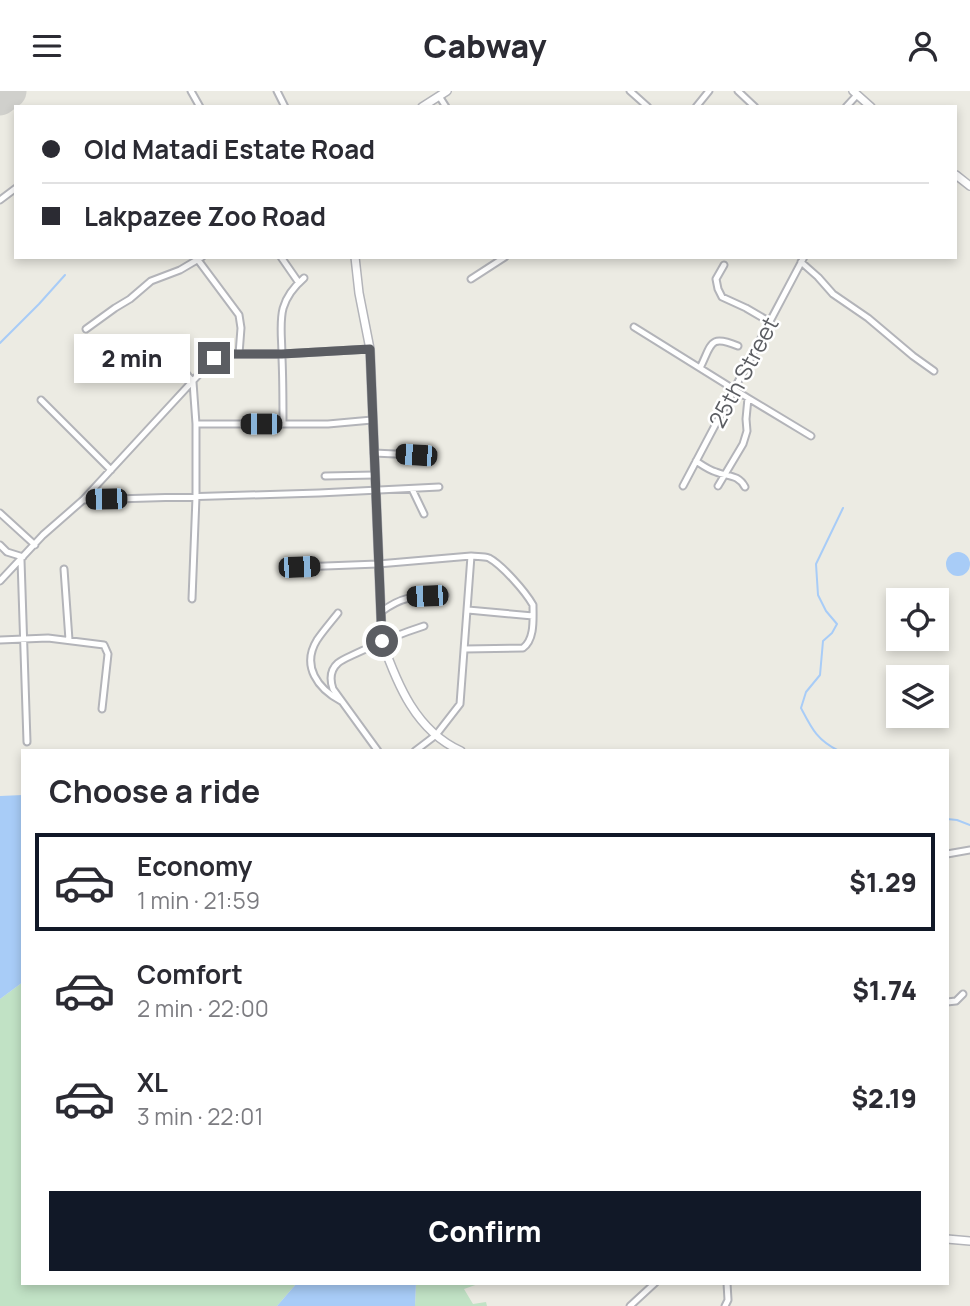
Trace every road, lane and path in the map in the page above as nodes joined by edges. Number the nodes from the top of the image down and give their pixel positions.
1 (630, 91) edge
2 (709, 91) edge
3 (738, 91) edge
4 (442, 93) edge
5 (855, 93) edge
6 (425, 105) edge
7 (646, 105) edge
8 (698, 105) edge
9 (753, 105) edge
10 (869, 105) edge
11 (198, 259) edge
12 (201, 259) edge
13 (283, 259) edge
14 (355, 259) edge
15 (502, 259) edge
16 (802, 260) edge
17 (724, 265) dead end
18 (471, 279) dead end
19 (770, 322) junction
20 (634, 327) dead end
21 (86, 329) dead end
22 (738, 346) dead end
23 (164, 347) dead end
24 (370, 349) junction
25 (239, 354) junction
26 (282, 354) junction
27 (700, 368) junction
28 (934, 371) dead end
29 (193, 382) junction
30 (733, 389) junction
31 (747, 398) junction
32 (41, 400) dead end
33 (372, 420) junction
34 (196, 424) junction
35 (283, 424) junction
36 (811, 436) dead end
37 (374, 453) junction
38 (416, 455) dead end
39 (696, 461) junction
40 (111, 470) junction
41 (725, 474) junction
42 (375, 475) junction
43 (325, 476) dead end
44 (682, 486) dead end
45 (718, 486) dead end
46 (439, 487) dead end
47 (746, 487) dead end
48 (412, 489) junction
49 (377, 491) junction
50 (196, 497) junction
51 (83, 500) junction
52 (0, 513) edge
53 (424, 514) dead end
54 (35, 544) junction
55 (0, 545) edge
56 (471, 557) junction
57 (22, 559) junction
58 (378, 564) junction
59 (299, 567) dead end
60 (64, 569) dead end
61 (0, 581) edge
62 (445, 595) dead end
63 (192, 599) dead end
64 (468, 610) junction
65 (381, 612) junction
66 (338, 613) dead end
67 (533, 616) junction
68 (424, 626) dead end
69 (23, 639) junction
70 (0, 640) edge
71 (69, 640) junction
72 (382, 641) junction
73 (465, 649) junction
74 (342, 701) junction
75 (102, 709) dead end
76 (436, 735) junction
77 (27, 742) dead end
78 (377, 749) edge
79 (418, 749) edge
80 (452, 749) edge
81 (970, 850) edge
82 (949, 854) edge
83 (963, 993) dead end
84 (949, 1002) edge
85 (949, 1239) edge
86 (970, 1241) edge
87 (653, 1285) edge
88 (727, 1285) edge
89 (630, 1306) edge
90 (725, 1306) edge

1 - 7 street
2 - 8 street
3 - 9 street
4 - 6 street
5 - 10 street
11 - 21 street
12 - 25 street
13 - 26 street
14 - 24 street
15 - 18 street
16 - 19 street, 25th Street
16 - 28 street
17 - 19 street
19 - 30 street, 25th Street
20 - 27 street
22 - 27 street
23 - 29 street
24 - 26 street
24 - 33 street
25 - 26 street
25 - 29 street
26 - 35 street
27 - 30 street
29 - 34 street
29 - 40 street
30 - 31 street
30 - 39 street, 25th Street
31 - 36 street
31 - 41 street
32 - 40 street
33 - 35 street
33 - 37 street
34 - 35 street
34 - 50 street
37 - 38 street
37 - 42 street
39 - 41 street
39 - 44 street, 25th Street
40 - 51 street
41 - 45 street
41 - 47 street
42 - 43 street
42 - 49 street
46 - 48 street
48 - 49 street
48 - 53 street
49 - 50 street
49 - 58 street
50 - 51 street
50 - 63 street
51 - 54 street
52 - 54 street
54 - 57 street
55 - 57 street
56 - 58 street
56 - 64 street
56 - 67 street
57 - 61 street
57 - 69 street
58 - 59 street
58 - 65 street
60 - 71 street
62 - 65 street
64 - 67 street
64 - 73 street
65 - 72 street
66 - 74 street
67 - 73 street
68 - 72 street
69 - 70 street
69 - 71 street
69 - 77 street
71 - 75 street
72 - 74 street
72 - 76 street
73 - 76 street
74 - 78 street
76 - 79 street
76 - 80 street
81 - 82 street
83 - 84 street
85 - 86 street
87 - 89 street
88 - 90 street

